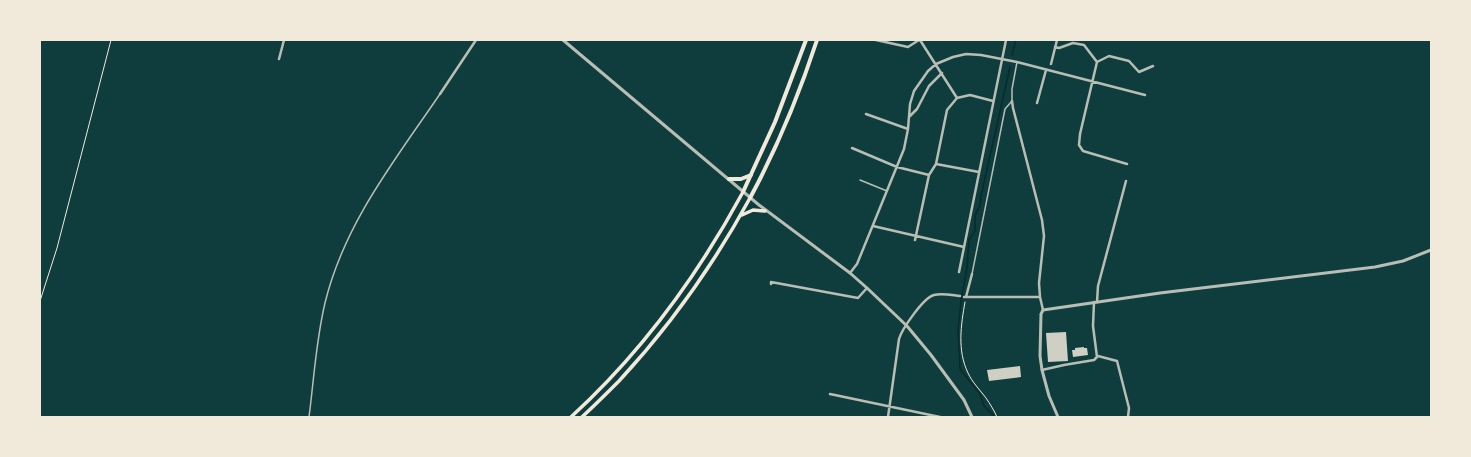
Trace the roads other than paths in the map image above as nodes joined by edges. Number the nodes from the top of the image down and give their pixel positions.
1 (284, 40) edge
2 (476, 40) edge
3 (563, 40) edge
4 (806, 40) edge
5 (817, 40) edge
6 (876, 40) edge
7 (920, 40) edge
8 (1006, 40) edge
9 (1057, 40) edge
10 (1055, 47) junction
11 (279, 59) dead end
12 (1002, 59) junction
13 (1017, 62) junction
14 (1097, 62) junction
15 (936, 64) junction
16 (1051, 64) dead end
17 (1153, 66) dead end
18 (1046, 70) junction
19 (942, 74) junction
20 (1092, 82) junction
21 (440, 94) joint
22 (1145, 95) dead end
23 (957, 98) junction
24 (994, 101) junction
25 (1012, 101) junction
26 (1037, 103) dead end
27 (866, 114) dead end
28 (908, 117) junction
29 (908, 129) junction
30 (852, 148) dead end
31 (936, 164) junction
32 (1127, 164) dead end
33 (897, 167) junction
34 (978, 172) junction
35 (751, 175) junction
36 (929, 175) junction
37 (729, 179) junction
38 (860, 180) dead end
39 (1126, 181) dead end
40 (887, 191) junction
41 (743, 192) junction
42 (750, 198) junction
43 (765, 211) junction
44 (741, 215) junction
45 (873, 226) junction
46 (916, 236) junction
47 (915, 240) dead end
48 (964, 247) junction
49 (1431, 250) edge
50 (959, 272) dead end
51 (850, 274) junction
52 (972, 274) joint
53 (771, 284) dead end
54 (867, 288) junction
55 (960, 296) joint
56 (965, 297) junction
57 (1040, 297) junction
58 (1096, 302) junction
59 (1043, 310) junction
60 (907, 326) junction
61 (1098, 356) junction
62 (1042, 370) junction
63 (830, 394) dead end
64 (889, 407) junction
65 (309, 417) edge
66 (571, 417) edge
67 (582, 417) edge
68 (888, 417) edge
69 (940, 417) edge
70 (972, 417) edge
71 (1058, 417) edge
72 (1128, 417) edge

1 - 11 street
2 - 21 street
3 - 37 street
4 - 35 highway
5 - 42 highway
6 - 7 street
7 - 15 street
8 - 12 street
9 - 10 street
10 - 14 street
10 - 16 street
12 - 13 street
12 - 15 street
12 - 24 street
13 - 18 street
13 - 25 lane
14 - 17 street
14 - 20 street
15 - 19 street
15 - 28 street
18 - 20 street
18 - 26 street
19 - 23 street
19 - 28 street
20 - 22 street
20 - 32 street
21 - 65 lane
23 - 24 street
23 - 31 street
24 - 34 street
25 - 52 lane
25 - 57 street
27 - 29 street
28 - 29 street
29 - 33 street
30 - 33 street
31 - 34 street
31 - 36 street
33 - 36 street
33 - 40 street
34 - 48 street
35 - 37 highway
35 - 41 highway
36 - 46 street
37 - 41 street
38 - 40 lane
39 - 58 street
40 - 45 street
41 - 42 street
41 - 66 main road
42 - 43 street
42 - 44 main road
43 - 44 main road
43 - 51 street
44 - 67 main road
45 - 46 street
45 - 51 street
46 - 47 street
46 - 48 street
48 - 50 street
49 - 58 street
51 - 54 street
52 - 56 street
53 - 54 street
54 - 60 street
55 - 56 lane
55 - 60 street
56 - 57 street
57 - 59 street
58 - 59 street
58 - 61 street
59 - 62 street
60 - 64 street
60 - 70 street
61 - 62 street
61 - 72 street
62 - 71 street
63 - 64 street
64 - 68 street
64 - 69 street

